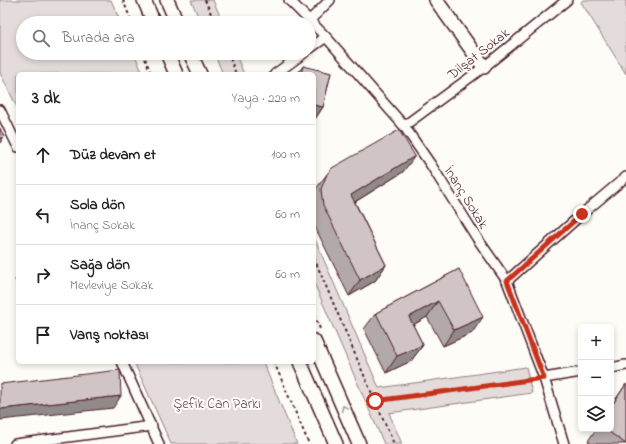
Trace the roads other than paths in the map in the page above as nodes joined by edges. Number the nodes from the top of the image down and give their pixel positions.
1 (144, 0) edge
2 (167, 0) edge
3 (288, 0) edge
4 (330, 0) edge
5 (436, 0) edge
6 (567, 0) edge
7 (151, 16) edge
8 (174, 16) edge
9 (306, 16) edge
10 (314, 16) edge
11 (316, 26) edge
12 (326, 37) junction
13 (316, 44) edge
14 (170, 60) edge
15 (193, 60) edge
16 (294, 60) edge
17 (484, 67) junction
18 (175, 72) edge
19 (199, 72) edge
20 (278, 72) edge
21 (0, 110) edge
22 (404, 126) junction
23 (16, 143) edge
24 (626, 176) edge
25 (507, 281) junction
26 (316, 345) edge
27 (123, 364) edge
28 (301, 364) edge
29 (626, 365) edge
30 (614, 367) edge
31 (578, 372) edge
32 (544, 378) junction
33 (152, 426) junction
34 (15, 444) edge
35 (159, 444) edge
36 (336, 444) edge
37 (360, 444) edge
38 (564, 444) edge

1 - 7 main road
2 - 8 main road
3 - 9 street, İnanç Sokak
4 - 10 street
5 - 17 main road
6 - 17 street, Dilşat Sokak
11 - 12 street, İnanç Sokak
12 - 13 street
12 - 22 street, İnanç Sokak
14 - 18 main road
15 - 19 main road
16 - 20 street
17 - 22 street, Dilşat Sokak
21 - 23 street
22 - 25 street, İnanç Sokak
24 - 25 street
25 - 32 street, İnanç Sokak
37 -> 26 main road
27 - 33 street
28 - 36 main road
29 - 30 street
31 - 32 street
32 - 38 street, İnanç Sokak
33 - 34 street
33 - 35 street

